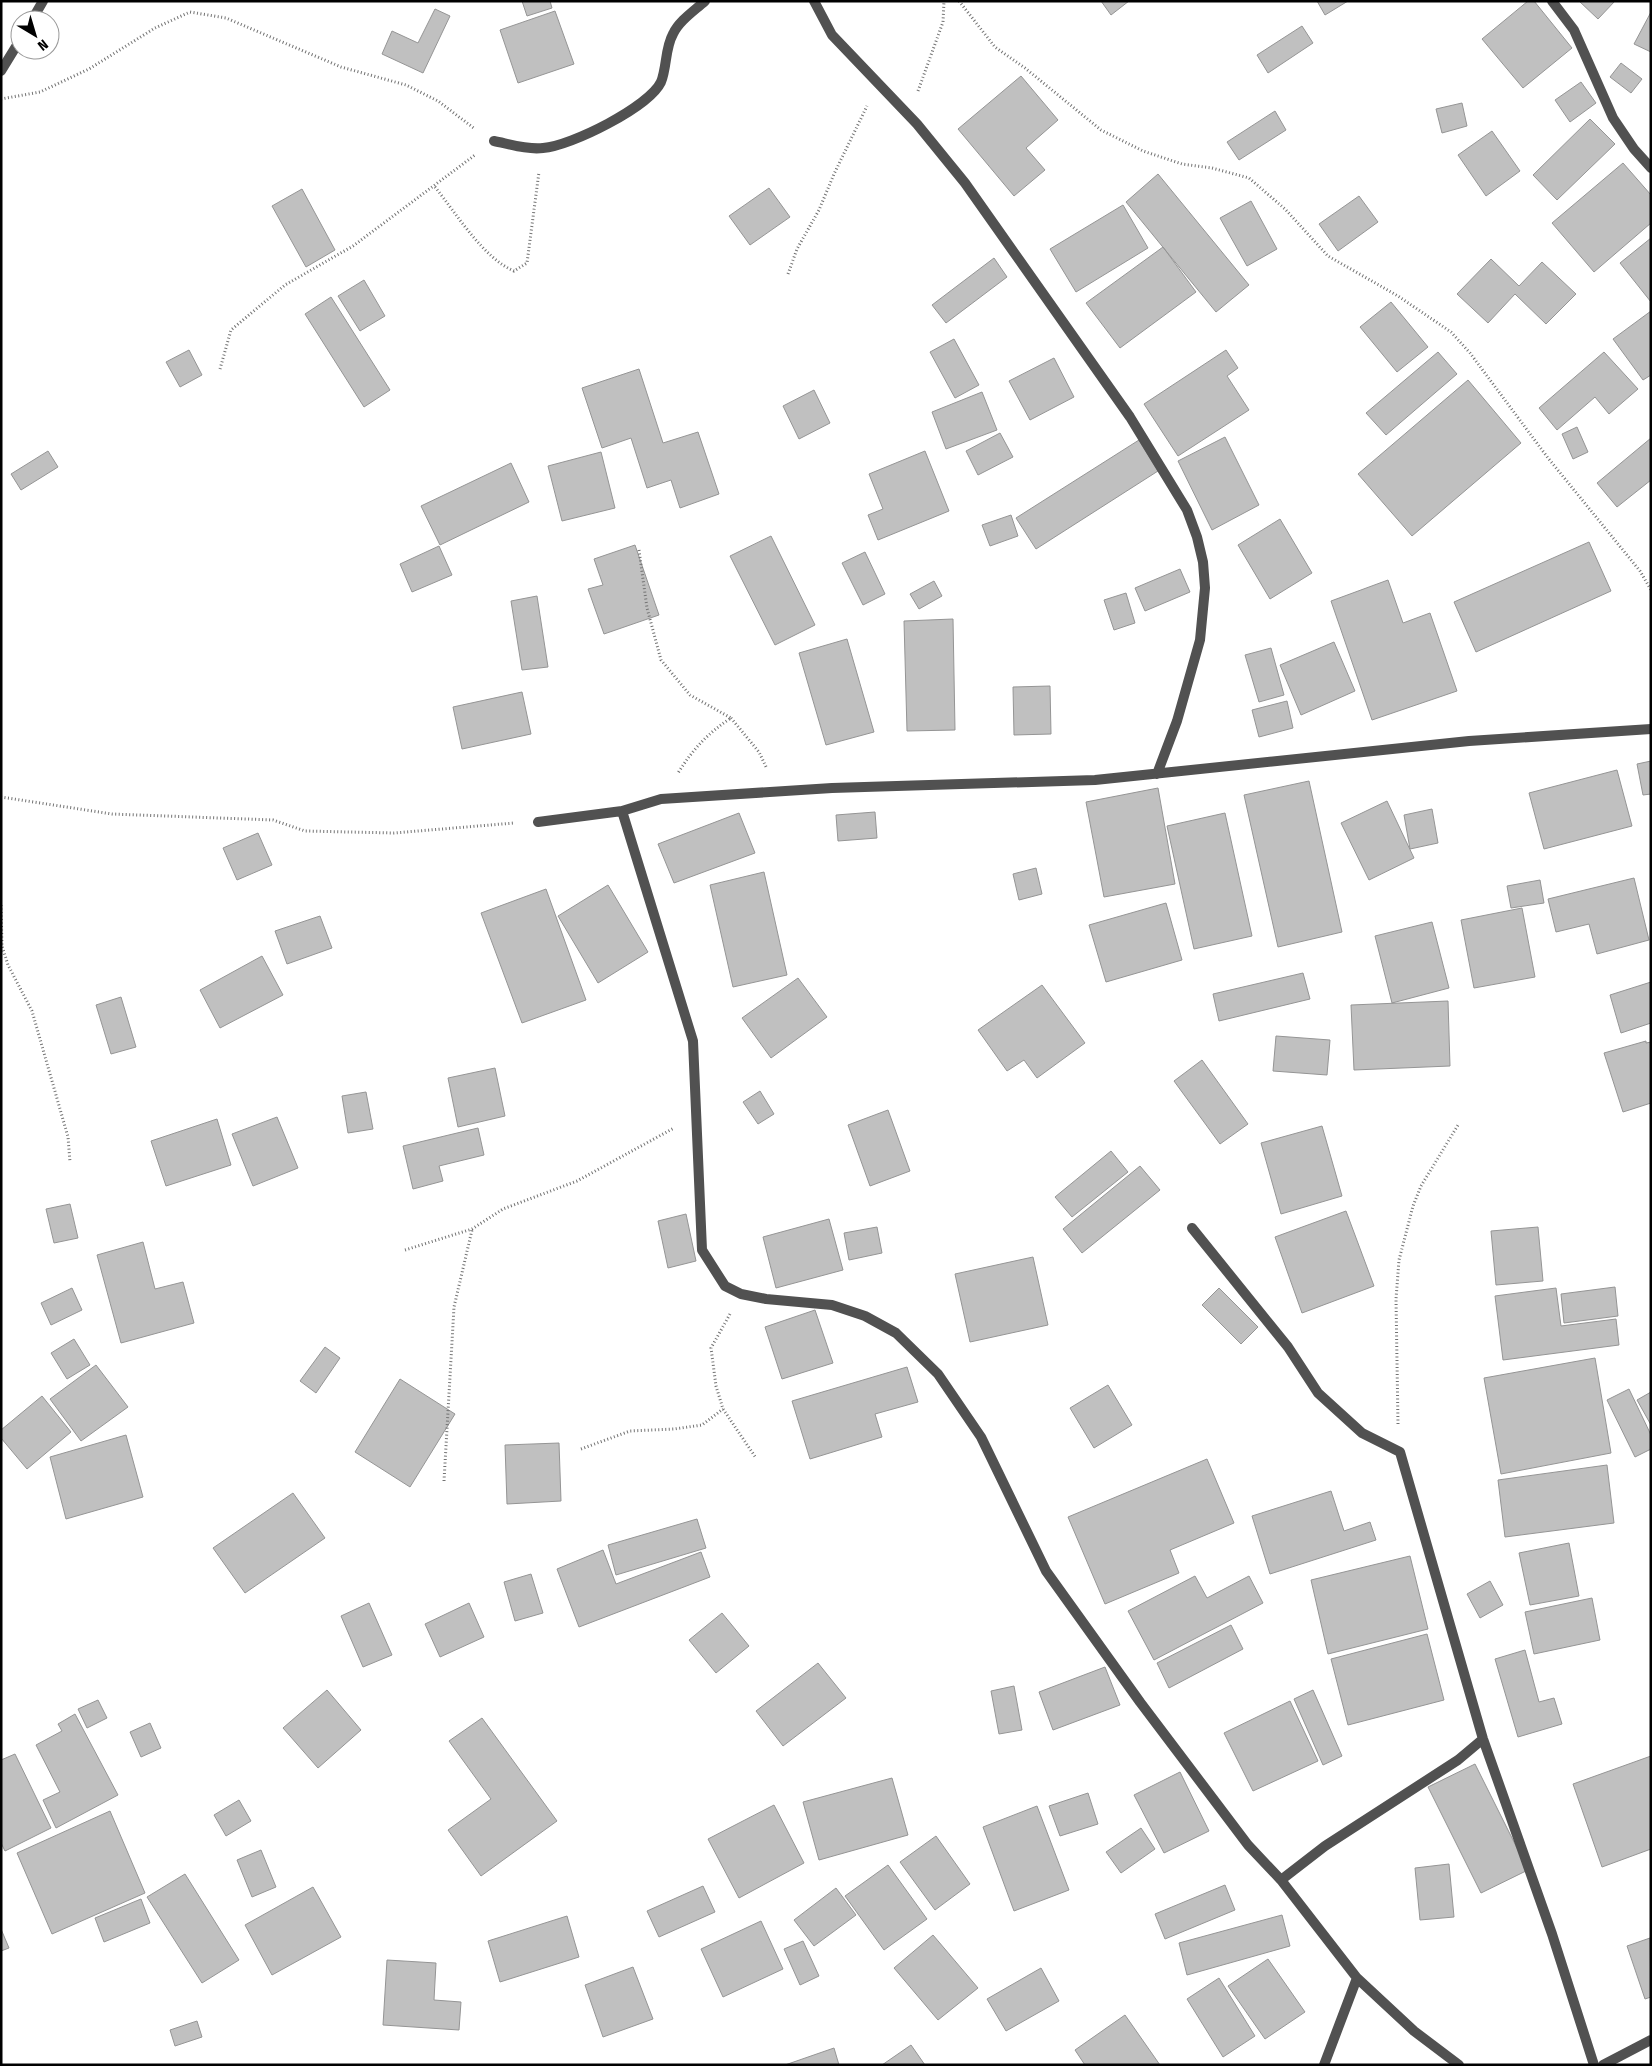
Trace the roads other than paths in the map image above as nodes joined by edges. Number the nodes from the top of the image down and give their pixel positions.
1 (705, 1) edge
2 (814, 1) edge
3 (1552, 1) edge
4 (10, 57) edge
5 (1, 72) edge
6 (494, 141) road end
7 (1651, 168) edge
8 (1651, 728) edge
9 (1158, 774) junction
10 (622, 811) junction
11 (538, 822) road end
12 (1192, 1228) dead end
13 (1483, 1739) junction
14 (1281, 1880) junction
15 (1356, 1978) junction
16 (1651, 2040) edge
17 (1324, 2065) edge
18 (1459, 2065) edge
19 (1594, 2065) edge
20 (1602, 2065) edge

1 - 6 street
2 - 9 street
3 - 7 street
4 - 5 street
8 - 9 street
9 - 10 street
10 - 11 street
10 - 14 street
12 - 13 street
13 - 14 street
13 - 19 street
14 - 15 street
15 - 17 street
15 - 18 street
16 - 20 street

